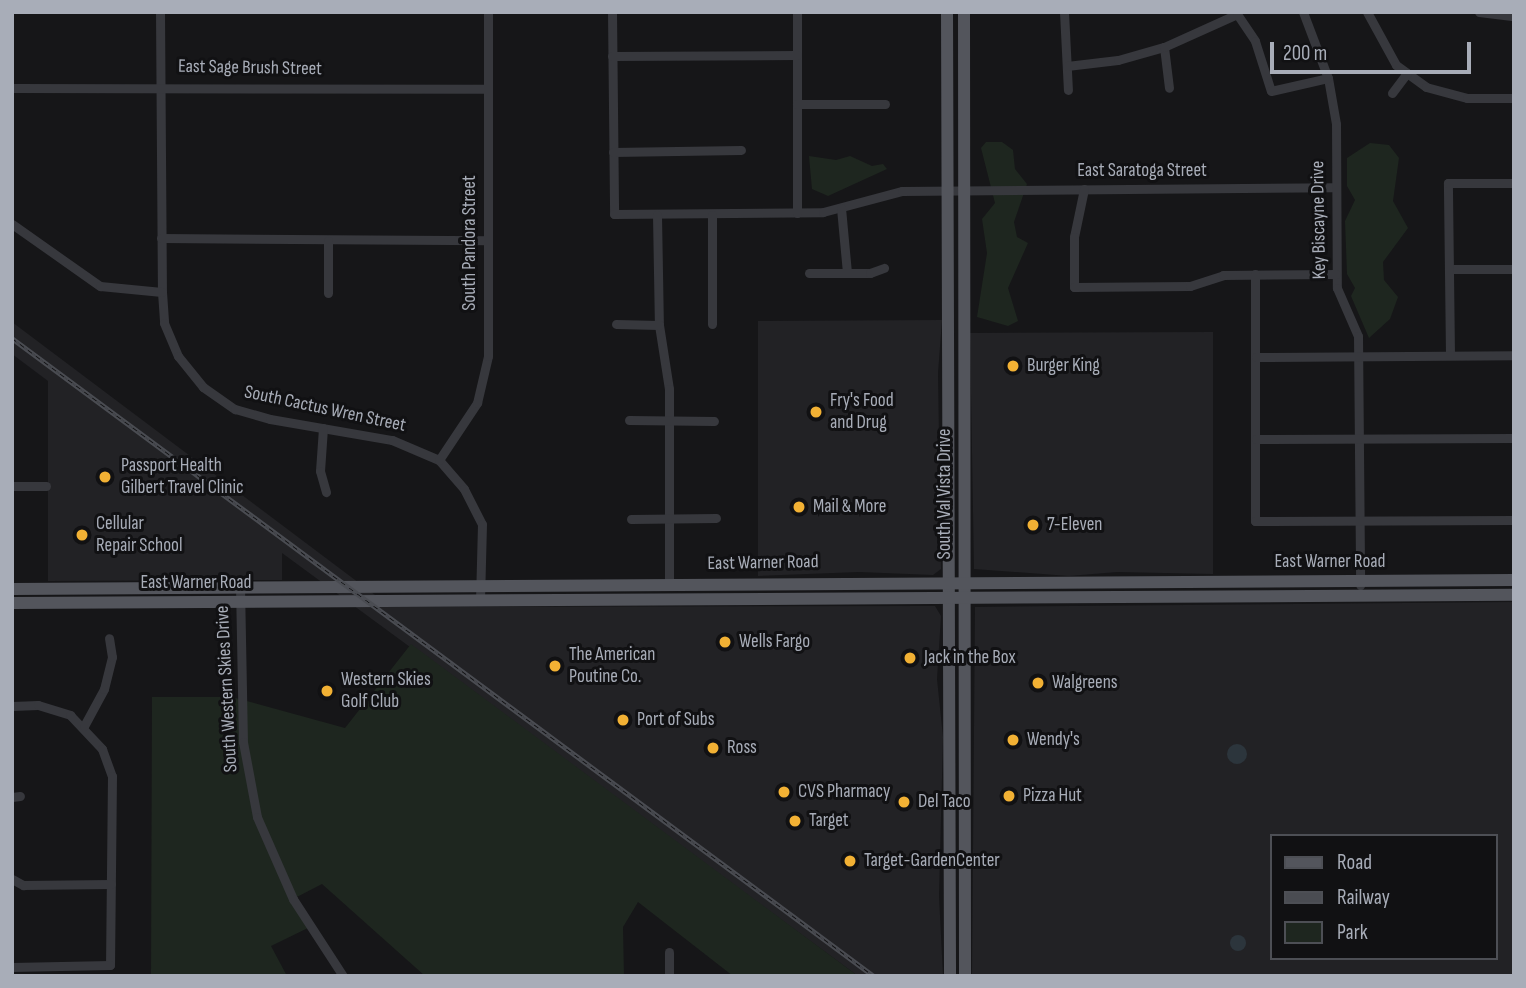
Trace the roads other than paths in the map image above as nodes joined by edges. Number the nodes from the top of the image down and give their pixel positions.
1 (160, 12) edge
2 (488, 12) edge
3 (612, 12) edge
4 (797, 12) edge
5 (947, 12) edge
6 (964, 12) edge
7 (1065, 12) edge
8 (1304, 12) edge
9 (1367, 12) edge
10 (1479, 12) edge
11 (1237, 14) edge
12 (1514, 16) edge
13 (1164, 47) junction
14 (797, 55) junction
15 (612, 56) junction
16 (1067, 66) junction
17 (1407, 73) junction
18 (1328, 78) junction
19 (160, 85) junction
20 (12, 88) edge
21 (1169, 88) dead end
22 (488, 89) junction
23 (1068, 90) dead end
24 (1392, 93) dead end
25 (1514, 98) edge
26 (797, 104) junction
27 (885, 104) dead end
28 (741, 150) dead end
29 (613, 152) junction
30 (1514, 183) edge
31 (1335, 187) junction
32 (1084, 189) junction
33 (948, 190) junction
34 (964, 190) junction
35 (841, 208) junction
36 (797, 213) junction
37 (657, 215) junction
38 (712, 215) junction
39 (12, 224) edge
40 (161, 238) junction
41 (488, 240) junction
42 (328, 241) junction
43 (884, 268) dead end
44 (1449, 269) junction
45 (1514, 269) edge
46 (847, 273) junction
47 (809, 274) dead end
48 (1255, 274) junction
49 (1336, 274) junction
50 (162, 292) junction
51 (328, 293) dead end
52 (616, 324) dead end
53 (712, 324) dead end
54 (659, 325) junction
55 (1450, 355) junction
56 (1514, 355) edge
57 (1359, 356) junction
58 (1256, 357) junction
59 (949, 406) junction
60 (964, 406) junction
61 (629, 420) dead end
62 (670, 421) junction
63 (714, 421) dead end
64 (323, 428) junction
65 (1359, 438) junction
66 (1514, 438) edge
67 (1256, 439) junction
68 (439, 460) junction
69 (12, 486) edge
70 (46, 486) dead end
71 (326, 492) dead end
72 (669, 517) junction
73 (716, 518) dead end
74 (631, 519) dead end
75 (1514, 520) edge
76 (1360, 521) junction
77 (1360, 580) junction
78 (1514, 580) edge
79 (947, 581) junction
80 (965, 581) junction
81 (1106, 582) junction
82 (1198, 582) junction
83 (768, 583) junction
84 (670, 584) junction
85 (480, 585) junction
86 (550, 585) junction
87 (240, 586) junction
88 (12, 589) edge
89 (1514, 594) edge
90 (1198, 596) junction
91 (1360, 596) junction
92 (1107, 597) junction
93 (965, 598) junction
94 (611, 599) junction
95 (769, 599) junction
96 (948, 599) junction
97 (480, 600) junction
98 (550, 600) junction
99 (240, 601) junction
100 (12, 603) edge
101 (109, 638) dead end
102 (12, 706) edge
103 (84, 726) junction
104 (950, 819) junction
105 (965, 819) junction
106 (12, 879) edge
107 (111, 884) junction
108 (669, 952) dead end
109 (12, 967) edge
110 (342, 976) edge
111 (669, 976) edge
112 (950, 976) edge
113 (965, 976) edge

1 - 19 street, South Cactus Wren Street
2 - 22 street, South Pandora Street
3 - 15 street
4 - 14 street
5 - 33 main road, South Val Vista Drive
6 - 34 main road, South Val Vista Drive
7 - 16 street
8 - 18 street, Key Biscayne Drive
9 - 17 street
10 - 12 street
11 - 13 street
11 - 18 street
13 - 16 street
13 - 21 street
14 - 15 street
14 - 26 street
15 - 29 street
16 - 23 street
17 - 24 street
17 - 25 street
18 - 31 street, Key Biscayne Drive
19 - 20 street, East Sage Brush Street
19 - 22 street, East Sage Brush Street
19 - 40 street, South Cactus Wren Street
22 - 41 street, South Pandora Street
26 - 27 street
26 - 36 street
28 - 29 street
29 - 37 street, East Saratoga Street
30 - 44 street
31 - 32 street, East Saratoga Street
31 - 49 street, Key Biscayne Drive
32 - 34 street, East Saratoga Street
32 - 48 street
33 - 34 street, East Saratoga Street
33 - 35 street, East Saratoga Street
33 - 59 main road, South Val Vista Drive
34 - 60 main road, South Val Vista Drive
35 - 36 street, East Saratoga Street
35 - 46 street
36 - 38 street, East Saratoga Street
37 - 38 street, East Saratoga Street
37 - 54 street
38 - 53 street
39 - 50 street
40 - 42 street
40 - 50 street, South Cactus Wren Street
41 - 42 street
41 - 68 street, South Pandora Street
42 - 51 street
43 - 46 street
44 - 45 street
44 - 55 street
46 - 47 street
48 - 49 street
48 - 58 street
49 - 57 street, Key Biscayne Drive
50 - 64 street, South Cactus Wren Street
52 - 54 street
54 - 62 street
55 - 56 street
55 - 57 street
57 - 58 street
57 - 65 street, Key Biscayne Drive
58 - 67 street
59 - 60 main road
59 - 79 main road, South Val Vista Drive
60 - 80 main road, South Val Vista Drive
61 - 62 street
62 - 63 street
62 - 72 street
64 - 68 street, South Cactus Wren Street
64 - 71 street
65 - 66 street
65 - 67 street
65 - 76 street, Key Biscayne Drive
67 - 76 street
68 - 85 street, South Cactus Wren Street
69 - 70 street
72 - 73 street
72 - 74 street
72 - 84 street
75 - 76 street
76 - 77 street, Key Biscayne Drive
77 - 78 main road, East Warner Road
77 - 82 main road, East Warner Road
77 - 91 street, Key Biscayne Drive
79 - 80 main road, East Warner Road
79 - 83 main road, East Warner Road
79 - 96 main road, South Val Vista Drive
80 - 81 main road, East Warner Road
80 - 93 main road, South Val Vista Drive
81 - 82 main road, East Warner Road
81 - 92 main road
82 - 90 main road
83 - 84 main road, East Warner Road
83 - 95 main road
84 - 86 main road, East Warner Road
84 - 94 main road
85 - 86 main road, East Warner Road
85 - 87 main road, East Warner Road
85 - 97 street, South Cactus Wren Street
86 - 98 main road
87 - 88 main road, East Warner Road
87 - 99 street, South Western Skies Drive
89 - 91 main road, East Warner Road
90 - 91 main road, East Warner Road
90 - 92 main road, East Warner Road
92 - 93 main road, East Warner Road
93 - 96 main road, East Warner Road
93 - 105 main road, South Val Vista Drive
94 - 95 main road, East Warner Road
94 - 98 main road, East Warner Road
95 - 96 main road, East Warner Road
96 - 104 main road, South Val Vista Drive
97 - 98 main road, East Warner Road
97 - 99 main road, East Warner Road
99 - 100 main road, East Warner Road
99 - 110 street, South Western Skies Drive
101 - 103 street
102 - 103 street
103 - 107 street
104 - 105 main road
104 - 112 main road, South Val Vista Drive
105 - 113 main road, South Val Vista Drive
106 - 107 street
107 - 109 street
108 - 111 street

